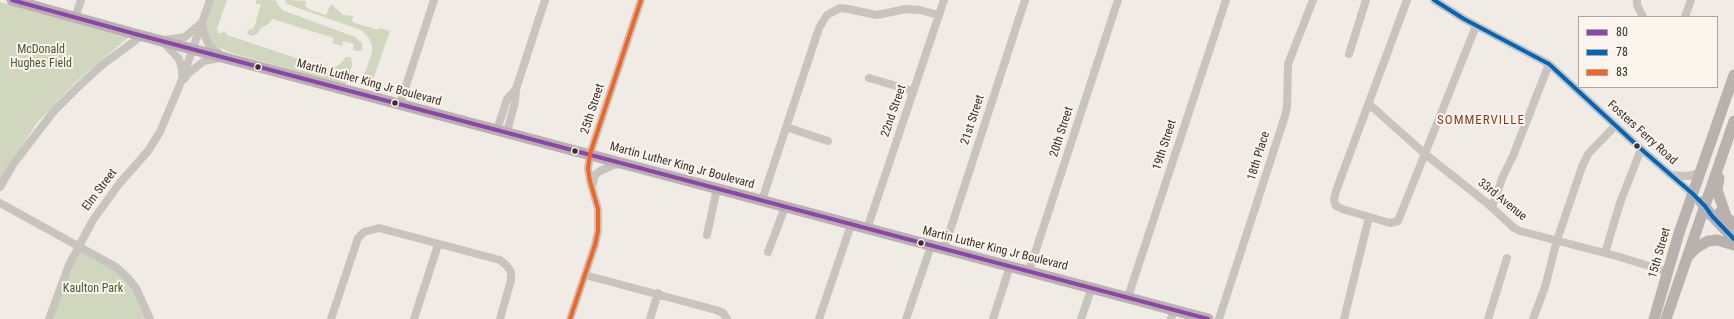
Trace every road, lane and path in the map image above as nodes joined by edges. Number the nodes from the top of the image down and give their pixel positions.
1 (12, 0) edge
2 (81, 0) edge
3 (210, 0) edge
4 (434, 0) edge
5 (545, 0) edge
6 (641, 0) edge
7 (944, 0) edge
8 (1025, 0) edge
9 (1118, 0) edge
10 (1226, 0) edge
11 (1313, 0) edge
12 (1366, 0) edge
13 (1407, 0) edge
14 (1434, 0) edge
15 (1637, 0) edge
16 (1691, 0) edge
17 (938, 15) junction
18 (1642, 16) edge
19 (1685, 16) edge
20 (75, 18) junction
21 (202, 23) junction
22 (1476, 26) junction
23 (139, 35) junction
24 (162, 41) junction
25 (192, 49) junction
26 (1349, 54) dead end
27 (224, 58) junction
28 (1549, 64) junction
29 (1734, 75) edge
30 (869, 78) dead end
31 (181, 82) junction
32 (913, 91) junction
33 (400, 104) junction
34 (1369, 104) junction
35 (1734, 121) edge
36 (1615, 126) junction
37 (786, 127) junction
38 (502, 131) junction
39 (828, 141) dead end
40 (1641, 149) junction
41 (590, 154) junction
42 (1424, 154) junction
43 (1722, 160) junction
44 (625, 164) junction
45 (1700, 173) junction
46 (1671, 175) junction
47 (0, 188) edge
48 (592, 188) junction
49 (718, 188) junction
50 (1693, 194) junction
51 (762, 200) junction
52 (0, 203) edge
53 (1705, 206) junction
54 (785, 207) junction
55 (1492, 207) junction
56 (1369, 217) junction
57 (1730, 220) edge
58 (851, 225) junction
59 (867, 229) junction
60 (706, 235) dead end
61 (1734, 239) edge
62 (1557, 240) junction
63 (438, 245) junction
64 (1734, 245) edge
65 (931, 246) junction
66 (78, 247) junction
67 (944, 249) junction
68 (768, 252) dead end
69 (1605, 253) junction
70 (1507, 258) dead end
71 (1686, 258) junction
72 (1010, 266) junction
73 (1030, 271) junction
74 (1668, 272) junction
75 (584, 274) junction
76 (1092, 287) junction
77 (658, 293) junction
78 (1128, 297) junction
79 (1172, 314) edge
80 (1536, 318) edge
81 (49, 319) edge
82 (150, 319) edge
83 (331, 319) edge
84 (414, 319) edge
85 (500, 319) edge
86 (570, 319) edge
87 (650, 319) edge
88 (727, 319) edge
89 (819, 319) edge
90 (906, 319) edge
91 (992, 319) edge
92 (1081, 319) edge
93 (1208, 319) edge
94 (1219, 319) edge
95 (1344, 319) edge
96 (1488, 319) edge
97 (1654, 319) edge
98 (1666, 319) edge

1 - 20 main road, Martin Luther King Jr Boulevard
2 - 20 street
3 - 21 street, Elm Street
4 - 33 street
5 - 38 street
6 - 41 street, 25th Street
7 - 17 street, 22nd Street
8 - 67 street, 21st Street
9 - 73 street, 20th Street
10 - 78 street, 19th Street
11 - 94 street, 18th Place
12 - 26 street
13 - 34 street
14 - 22 street, Fosters Ferry Road
15 - 18 street
16 - 19 street
17 - 32 street, 22nd Street
17 - 37 street
20 - 23 main road, Martin Luther King Jr Boulevard
21 - 24 street
21 - 25 street, Elm Street
21 - 27 street
22 - 28 street, Fosters Ferry Road
22 - 42 street
23 - 24 main road, Martin Luther King Jr Boulevard
23 - 47 street
24 - 25 main road, Martin Luther King Jr Boulevard
24 - 31 street
25 - 27 main road, Martin Luther King Jr Boulevard
25 - 31 street, Elm Street
27 - 31 street, Elm Street
27 - 33 main road, Martin Luther King Jr Boulevard
28 - 36 street, Fosters Ferry Road
28 - 55 street
29 - 45 main road, 15th Street
30 - 32 street
31 - 66 street, Elm Street
32 - 59 street, 22nd Street
33 - 38 main road, Martin Luther King Jr Boulevard
34 - 42 street, 33rd Avenue
34 - 56 street
35 - 43 main road
36 - 40 street, Fosters Ferry Road
36 - 62 street
37 - 39 street
37 - 51 street
38 - 41 main road, Martin Luther King Jr Boulevard
40 - 46 street, Fosters Ferry Road
40 - 69 street
41 - 44 main road, Martin Luther King Jr Boulevard
41 - 48 street, 25th Street
42 - 55 street, 33rd Avenue
42 - 56 street
43 - 53 main road, 15th Street
43 - 57 main road
44 - 48 street
44 - 49 main road, Martin Luther King Jr Boulevard
45 - 46 street
45 - 50 main road, 15th Street
46 - 50 street, Fosters Ferry Road
48 - 75 street, 25th Street
49 - 51 main road, Martin Luther King Jr Boulevard
49 - 60 street
50 - 53 main road
50 - 74 main road, 15th Street
51 - 54 main road, Martin Luther King Jr Boulevard
52 - 66 street
53 - 57 main road
53 - 61 main road
53 - 71 main road, 15th Street
54 - 58 main road, Martin Luther King Jr Boulevard
54 - 68 street
55 - 62 street, 33rd Avenue
56 - 95 street
58 - 59 main road, Martin Luther King Jr Boulevard
58 - 89 street
59 - 65 main road, Martin Luther King Jr Boulevard
62 - 69 street, 33rd Avenue
62 - 80 street
63 - 83 street
63 - 84 street
63 - 85 street
64 - 71 main road
65 - 67 main road, Martin Luther King Jr Boulevard
65 - 90 street
66 - 81 street, Elm Street
66 - 82 street
67 - 72 main road, Martin Luther King Jr Boulevard
69 - 74 street, 33rd Avenue
70 - 96 street
71 - 98 main road, 15th Street
72 - 73 main road, Martin Luther King Jr Boulevard
72 - 91 street
73 - 76 main road, Martin Luther King Jr Boulevard
74 - 97 main road, 15th Street
75 - 77 street
75 - 86 street, 25th Street
76 - 78 main road, Martin Luther King Jr Boulevard
76 - 92 street
77 - 87 street
77 - 88 street
78 - 79 main road, Martin Luther King Jr Boulevard
79 - 93 main road, Martin Luther King Jr Boulevard

